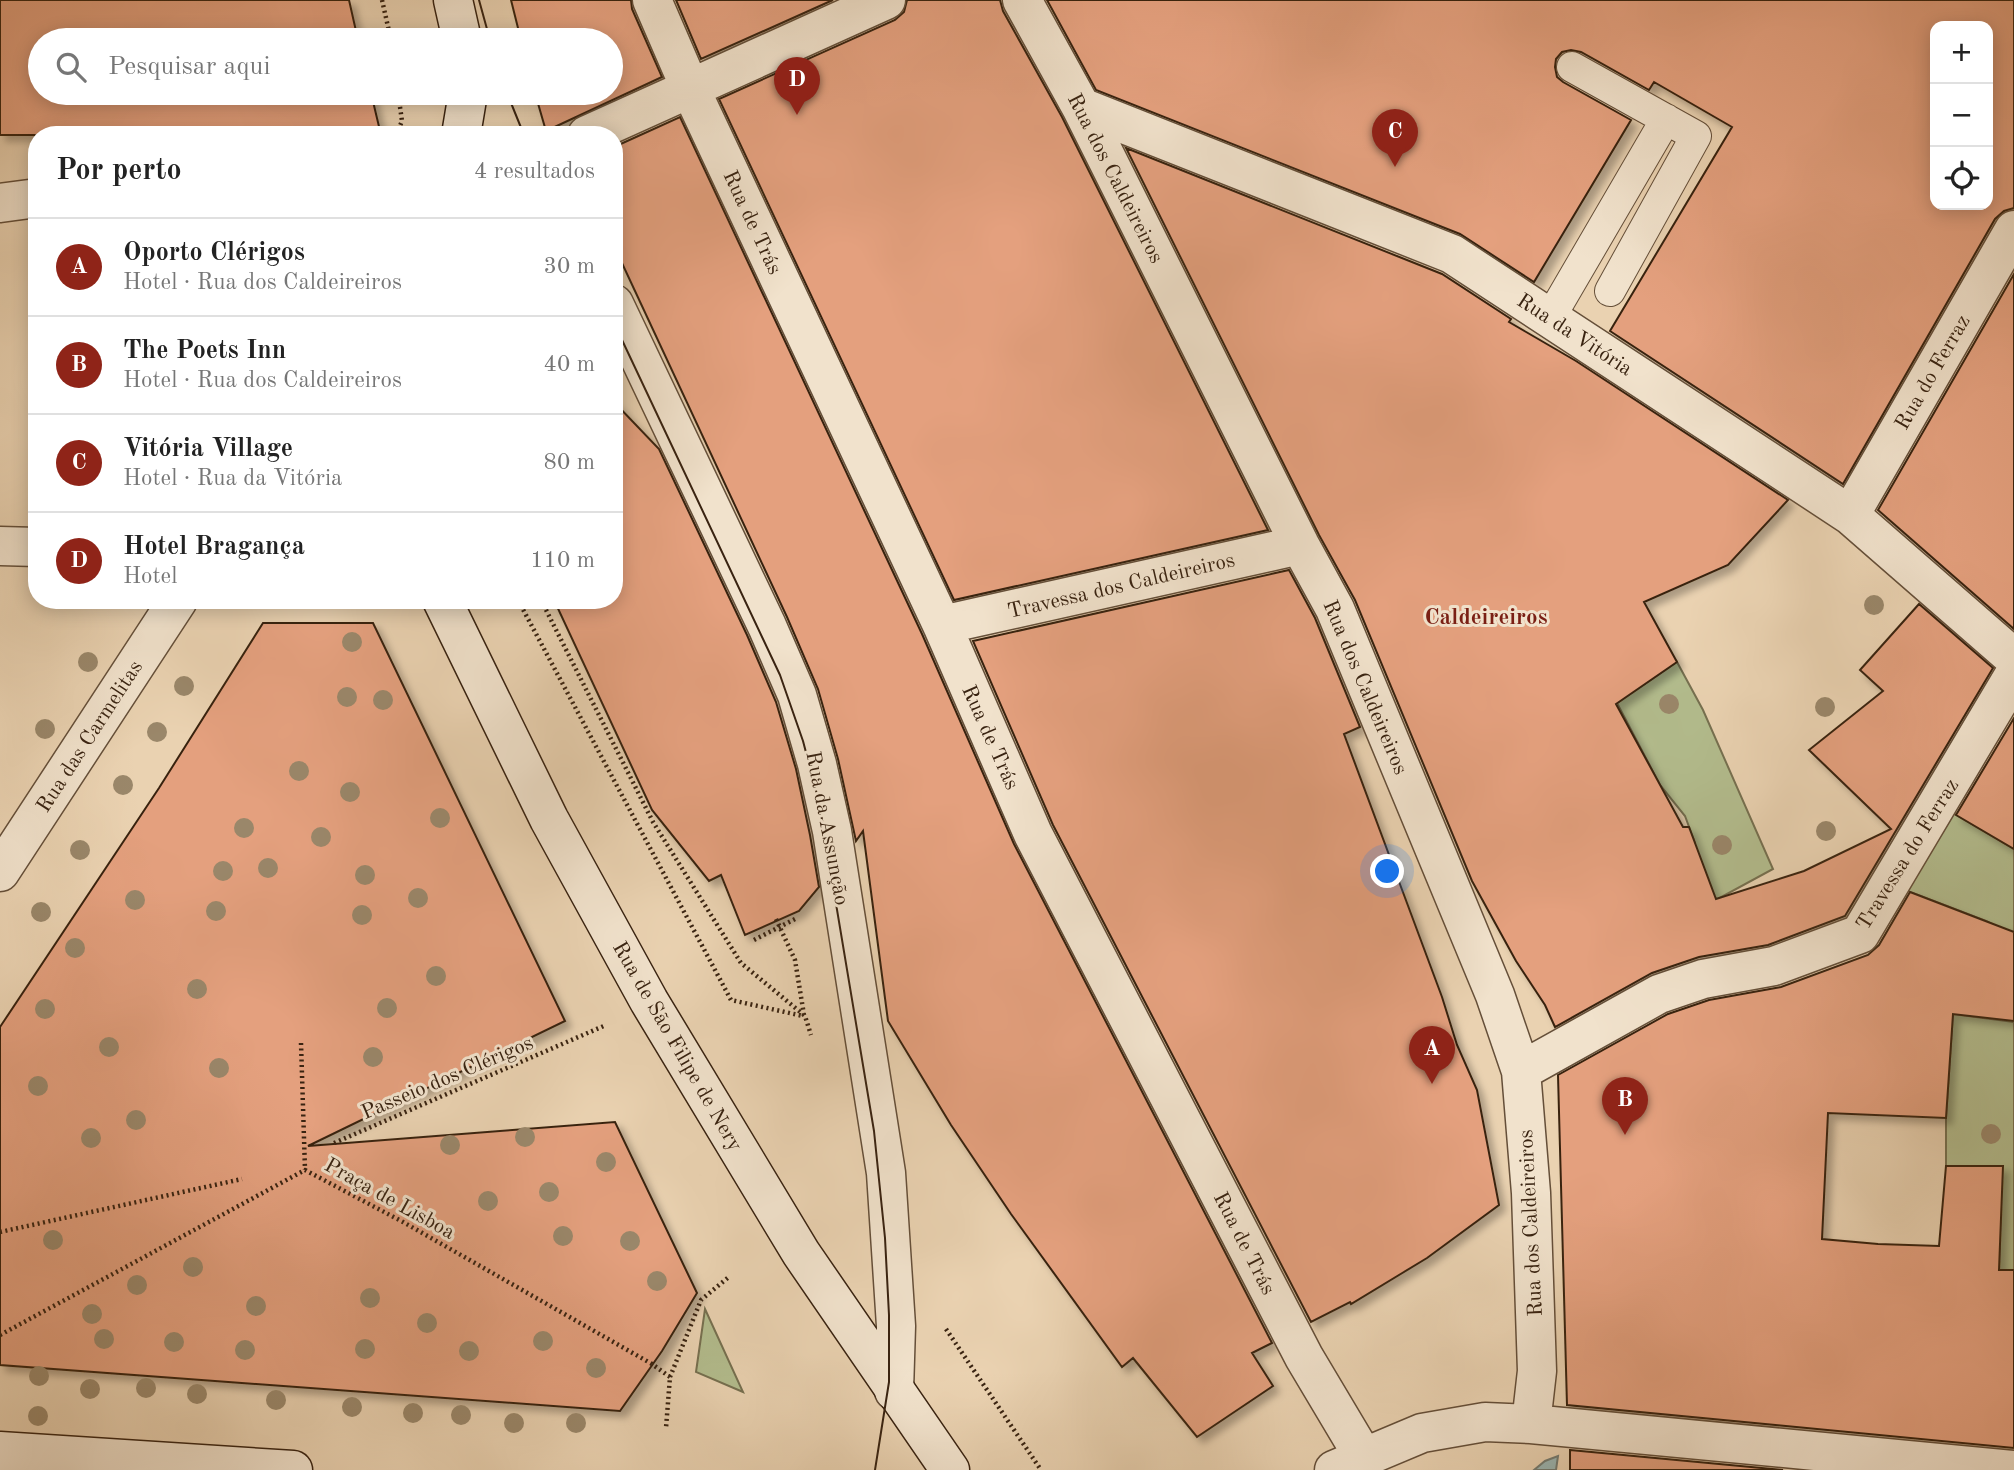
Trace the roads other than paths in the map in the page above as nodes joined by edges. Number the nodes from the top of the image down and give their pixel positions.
1 (453, 0) edge
2 (652, 0) edge
3 (887, 0) edge
4 (1021, 0) edge
5 (459, 28) edge
6 (1572, 67) dead end
7 (690, 88) junction
8 (466, 105) edge
9 (1081, 107) junction
10 (1666, 119) junction
11 (462, 126) edge
12 (607, 126) edge
13 (28, 199) edge
14 (0, 203) edge
15 (2014, 230) edge
16 (1611, 291) dead end
17 (1550, 318) junction
18 (623, 323) edge
19 (1850, 515) junction
20 (1300, 544) junction
21 (0, 546) edge
22 (28, 547) edge
23 (172, 609) edge
24 (446, 609) edge
25 (942, 625) junction
26 (2014, 658) edge
27 (2014, 675) edge
28 (0, 872) edge
29 (1521, 1071) junction
30 (894, 1391) junction
31 (1531, 1424) junction
32 (0, 1451) edge
33 (1349, 1463) edge
34 (293, 1470) edge
35 (950, 1470) edge
36 (2014, 1470) edge

1 - 5 street
2 - 7 street, Rua de Trás
3 - 7 street
4 - 9 street, Rua dos Caldeireiros
6 - 10 lane
7 - 12 street
7 - 25 street, Rua de Trás
8 - 11 street
9 - 17 street, Rua da Vitória
9 - 20 street, Rua dos Caldeireiros
10 - 16 lane
10 - 17 lane
13 - 14 street
15 - 19 street, Rua do Ferraz
17 - 19 street, Rua da Vitória
18 - 30 street, Rua da Assunção
19 - 26 street, Rua da Vitória
20 - 25 street, Travessa dos Caldeireiros
20 - 29 street, Rua dos Caldeireiros
21 - 22 street
23 - 28 street, Rua das Carmelitas
24 - 30 street, Rua de São Filipe de Nery
25 - 33 street, Rua de Trás
27 - 29 street, Travessa do Ferraz
29 - 31 street, Rua dos Caldeireiros
30 - 35 street, Rua de São Filipe de Nery
31 - 33 street
31 - 36 street
32 - 34 street

